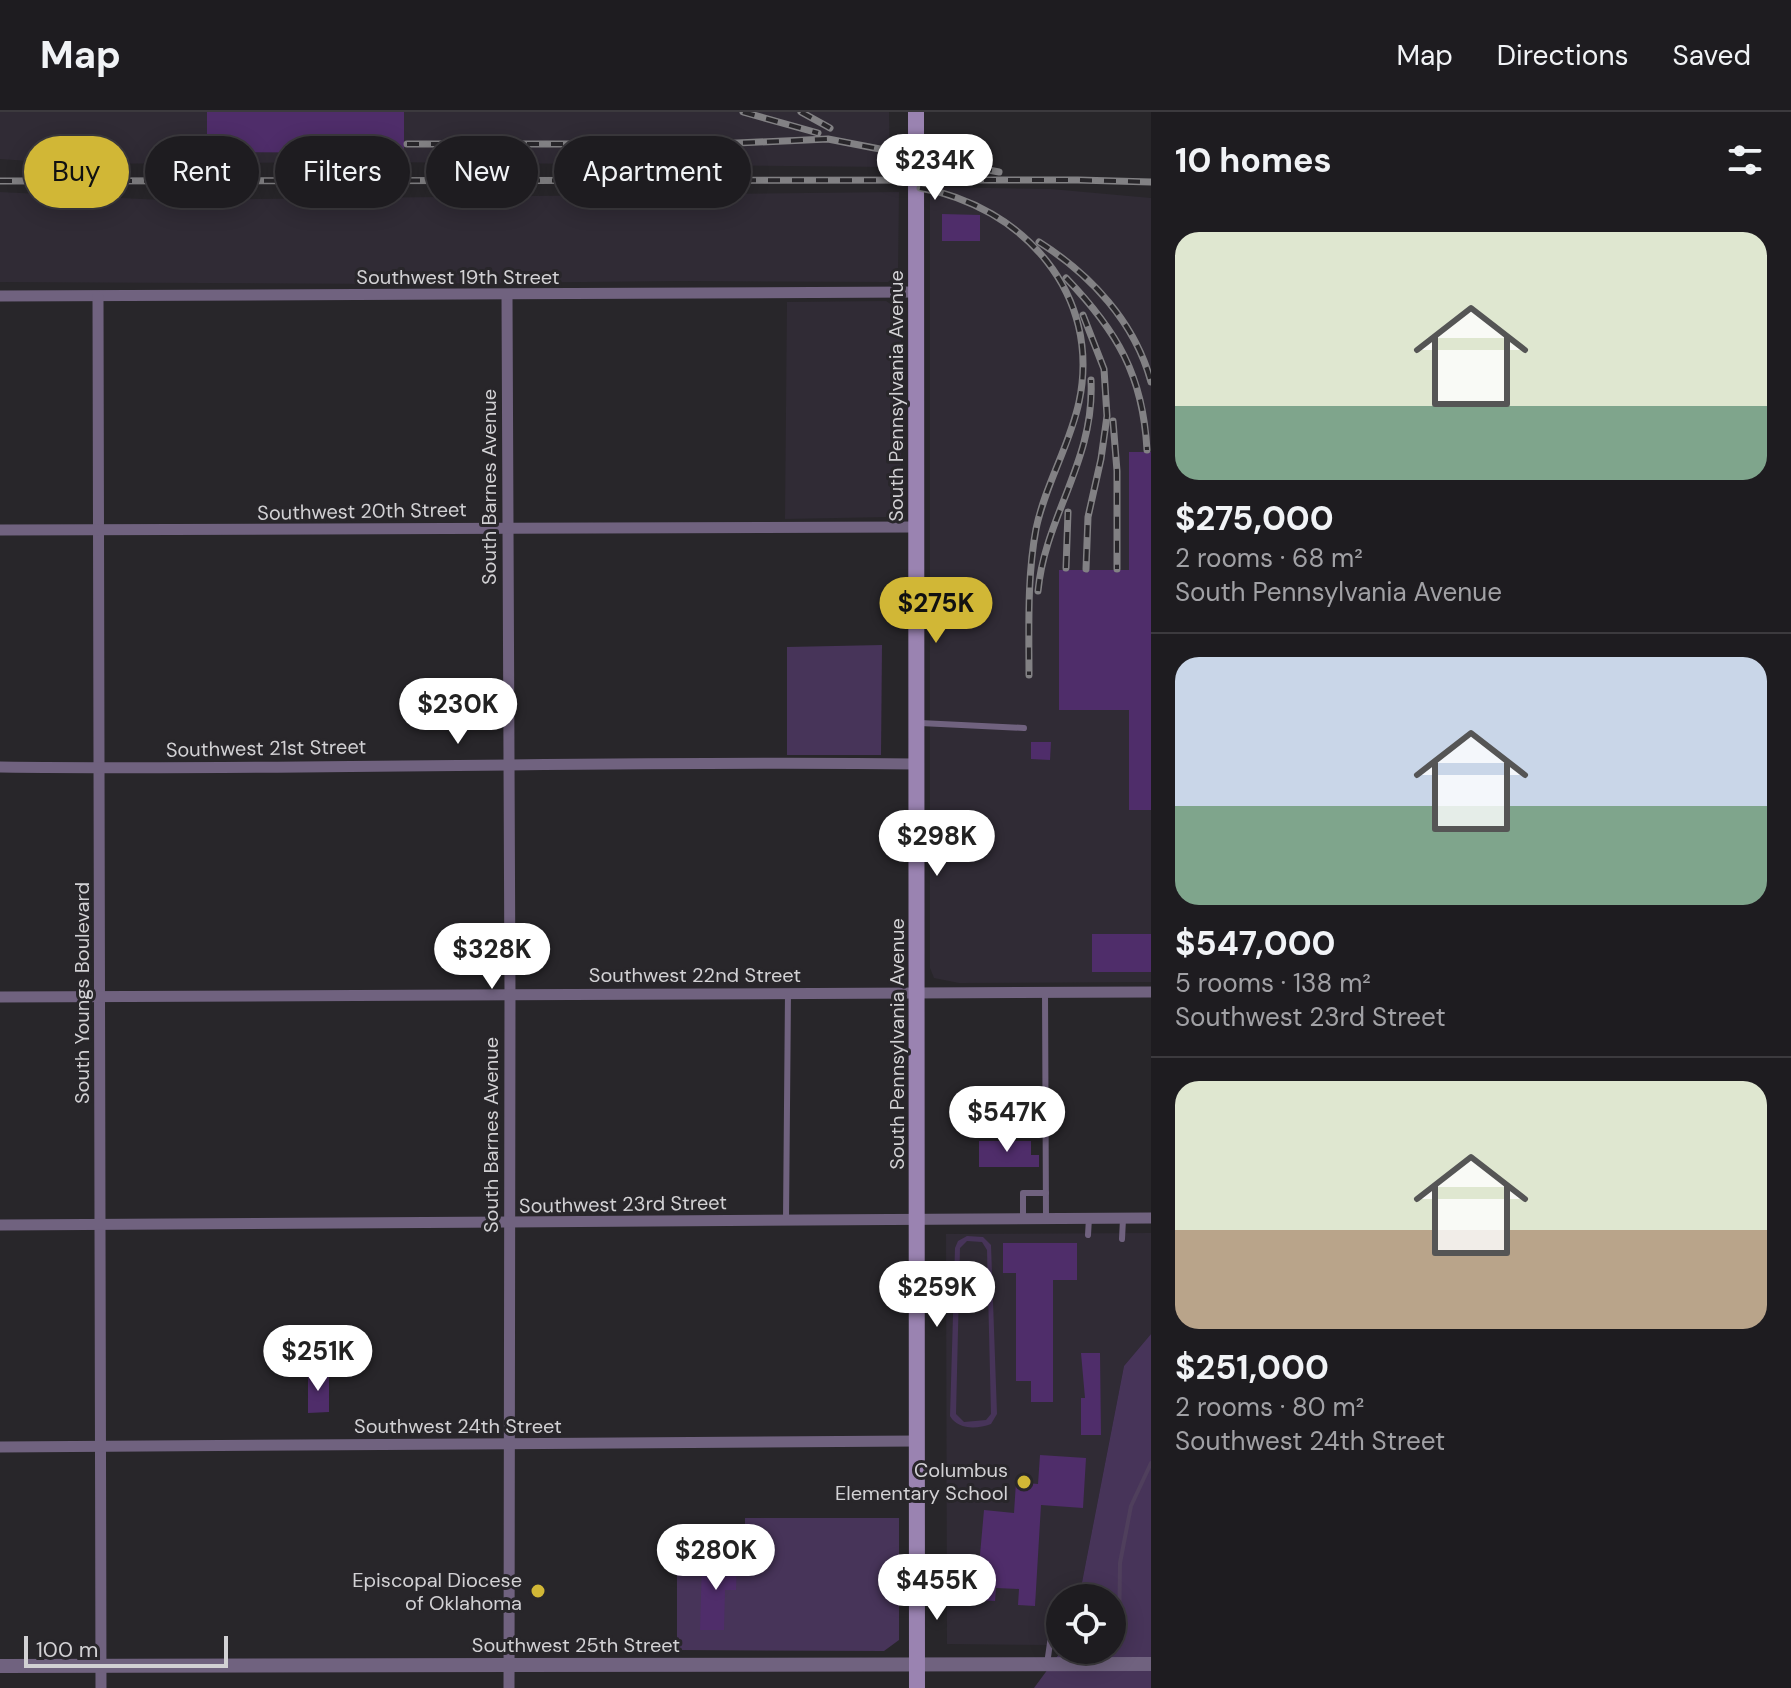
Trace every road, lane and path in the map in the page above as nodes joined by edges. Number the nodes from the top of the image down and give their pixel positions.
1 (916, 112) edge
2 (915, 292) junction
3 (507, 295) junction
4 (0, 296) edge
5 (98, 297) junction
6 (508, 527) junction
7 (916, 527) junction
8 (0, 530) edge
9 (98, 531) junction
10 (916, 723) junction
11 (1024, 728) dead end
12 (507, 763) junction
13 (916, 764) junction
14 (0, 767) edge
15 (101, 769) junction
16 (788, 992) junction
17 (917, 992) junction
18 (1045, 992) junction
19 (1151, 992) edge
20 (510, 993) junction
21 (0, 997) edge
22 (99, 997) junction
23 (1046, 1193) junction
24 (917, 1218) junction
25 (1023, 1218) junction
26 (1046, 1218) junction
27 (1089, 1218) junction
28 (1123, 1218) junction
29 (1151, 1218) edge
30 (786, 1220) junction
31 (508, 1223) junction
32 (0, 1225) edge
33 (101, 1226) junction
34 (1088, 1235) dead end
35 (1122, 1239) dead end
36 (917, 1441) junction
37 (508, 1444) junction
38 (0, 1447) edge
39 (100, 1447) junction
40 (509, 1664) junction
41 (1047, 1664) edge
42 (1126, 1664) edge
43 (1151, 1664) edge
44 (917, 1665) junction
45 (0, 1666) edge
46 (101, 1666) junction
47 (101, 1688) edge
48 (509, 1688) edge
49 (917, 1688) edge

1 - 2 main road, South Pennsylvania Avenue
2 - 3 street, Southwest 19th Street
2 - 7 main road, South Pennsylvania Avenue
3 - 5 street, Southwest 19th Street
3 - 6 street, South Barnes Avenue
4 - 5 street, Southwest 19th Street
5 - 9 street, South Youngs Boulevard
6 - 7 street, Southwest 20th Street
6 - 9 street, Southwest 20th Street
6 - 12 street, South Barnes Avenue
7 - 10 main road, South Pennsylvania Avenue
8 - 9 street, Southwest 20th Street
9 - 15 street, South Youngs Boulevard
10 - 11 lane
10 - 13 main road, South Pennsylvania Avenue
12 - 13 street, Southwest 21st Street
12 - 15 street, Southwest 21st Street
12 - 20 street, South Barnes Avenue
13 - 17 main road, South Pennsylvania Avenue
14 - 15 street, Southwest 21st Street
15 - 22 street, South Youngs Boulevard
16 - 17 street, Southwest 22nd Street
16 - 20 street, Southwest 22nd Street
16 - 30 lane
17 - 18 street, Southwest 22nd Street
17 - 24 main road, South Pennsylvania Avenue
18 - 19 street, Southwest 22nd Street
18 - 23 lane
20 - 22 street, Southwest 22nd Street
20 - 31 street, South Barnes Avenue
21 - 22 street, Southwest 22nd Street
22 - 33 street, South Youngs Boulevard
23 - 25 lane
23 - 26 lane
24 - 25 street, Southwest 23rd Street
24 - 30 street, Southwest 23rd Street
24 - 36 main road, South Pennsylvania Avenue
25 - 26 street, Southwest 23rd Street
26 - 27 street, Southwest 23rd Street
27 - 28 street, Southwest 23rd Street
27 - 34 lane
28 - 29 street, Southwest 23rd Street
28 - 35 lane
30 - 31 street, Southwest 23rd Street
31 - 33 street, Southwest 23rd Street
31 - 37 street, South Barnes Avenue
32 - 33 street, Southwest 23rd Street
33 - 39 street, South Youngs Boulevard
36 - 37 street, Southwest 24th Street
36 - 44 main road, South Pennsylvania Avenue
37 - 39 street, Southwest 24th Street
37 - 40 street, South Barnes Avenue
38 - 39 street, Southwest 24th Street
39 - 46 street, South Youngs Boulevard
40 - 44 street, Southwest 25th Street
40 - 46 street, Southwest 25th Street
40 - 48 street, South Barnes Avenue
41 - 44 street, Southwest 25th Street
42 - 43 street, Southwest 25th Street
44 - 49 main road, South Pennsylvania Avenue
45 - 46 street, Southwest 25th Street
46 - 47 street, South Youngs Boulevard

